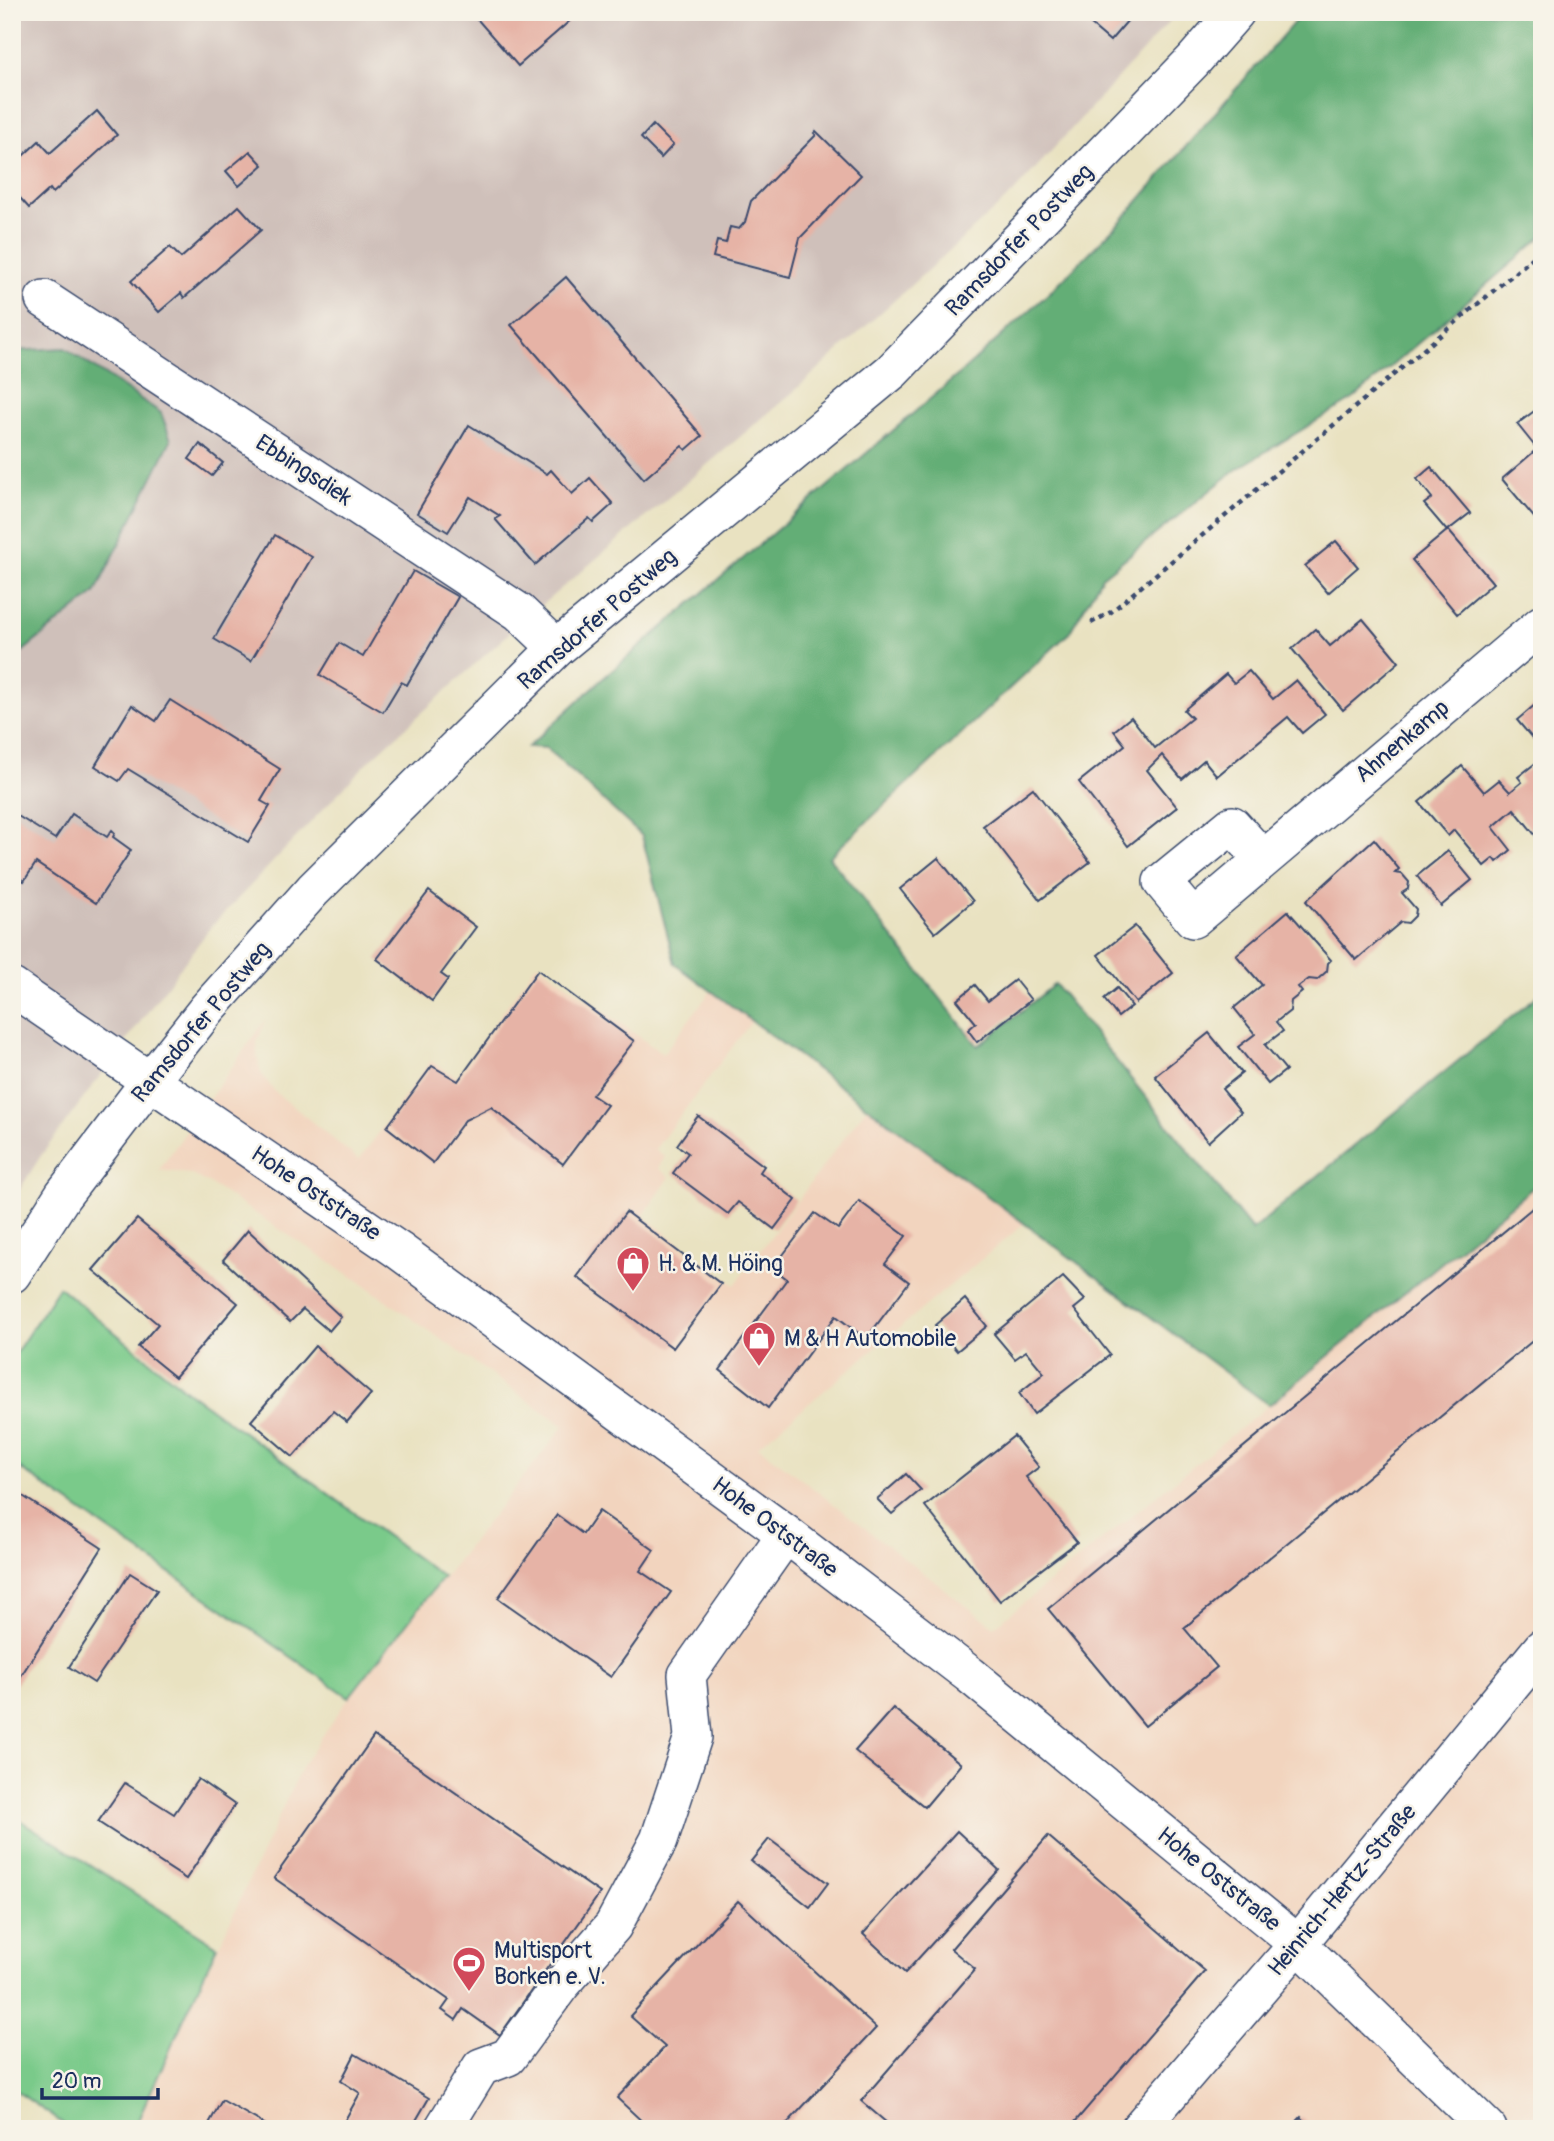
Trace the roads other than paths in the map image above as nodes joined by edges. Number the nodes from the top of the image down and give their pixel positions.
1 (1236, 12) edge
2 (44, 299) dead end
3 (1542, 624) edge
4 (557, 648) junction
5 (1263, 859) dead end
6 (12, 986) edge
7 (150, 1081) junction
8 (12, 1274) edge
9 (786, 1534) junction
10 (1542, 1648) edge
11 (1298, 1944) junction
12 (443, 2129) edge
13 (1139, 2129) edge
14 (1488, 2129) edge

1 - 4 street, Ramsdorfer Postweg
2 - 4 street, Ebbingsdiek
3 - 5 street, Ahnenkamp
4 - 7 street, Ramsdorfer Postweg
6 - 7 street, Hohe Oststraße
7 - 8 street, Ramsdorfer Postweg
7 - 9 street, Hohe Oststraße
9 - 11 street, Hohe Oststraße
9 - 12 street
10 - 11 street, Heinrich-Hertz-Straße
11 - 13 street, Heinrich-Hertz-Straße
11 - 14 street, Hohe Oststraße

